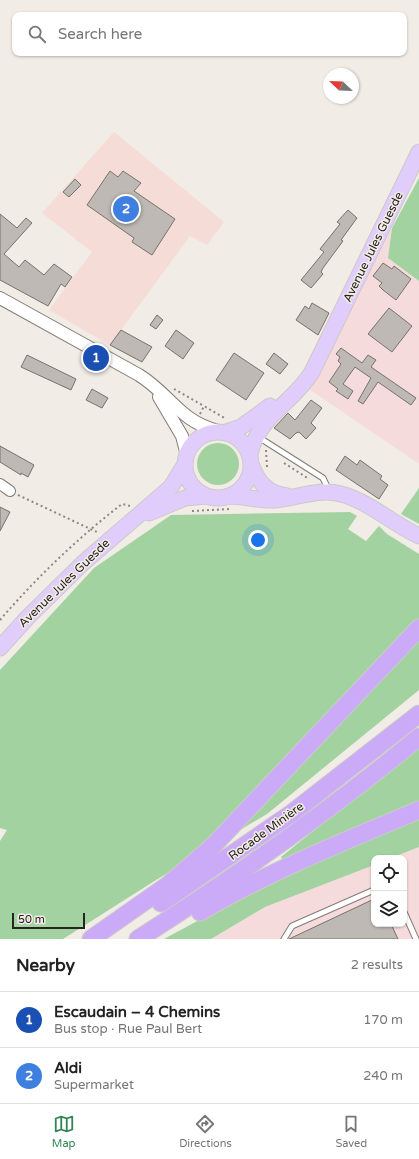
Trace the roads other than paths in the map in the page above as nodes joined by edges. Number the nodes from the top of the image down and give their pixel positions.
1 (419, 152) edge
2 (0, 298) edge
3 (327, 342) junction
4 (150, 382) junction
5 (222, 432) junction
6 (263, 440) road end
7 (186, 459) junction
8 (251, 460) junction
9 (0, 484) edge
10 (10, 491) road end
11 (329, 492) junction
12 (206, 496) junction
13 (288, 496) junction
14 (233, 502) junction
15 (133, 515) junction
16 (402, 528) junction
17 (419, 536) edge
18 (419, 542) edge
19 (419, 628) edge
20 (0, 648) edge
21 (419, 714) edge
22 (419, 737) edge
23 (419, 810) edge
24 (372, 891) edge
25 (407, 919) edge
26 (91, 939) edge
27 (105, 939) edge
28 (138, 939) edge
29 (153, 939) edge
30 (284, 939) edge
31 (416, 939) edge

1 - 3 main road, Avenue Jules Guesde
2 - 4 street
3 - 5 main road, Avenue Jules Guesde
3 - 8 main road, Avenue Jules Guesde
4 - 5 street
4 - 7 street
5 - 7 main road
5 - 8 main road
6 - 11 lane
7 - 12 main road
7 - 15 main road, Avenue Jules Guesde
8 - 13 main road
8 - 14 main road
9 - 10 street
11 - 13 main road
11 - 16 main road
12 - 14 main road
12 - 15 main road, Avenue Jules Guesde
13 - 14 main road
15 - 20 main road, Avenue Jules Guesde
16 - 17 main road
16 - 18 main road
19 - 26 highway
21 - 27 highway, Rocade Minière
22 - 28 highway, Rocade Minière
23 - 29 highway
24 - 30 lane
25 - 31 lane

